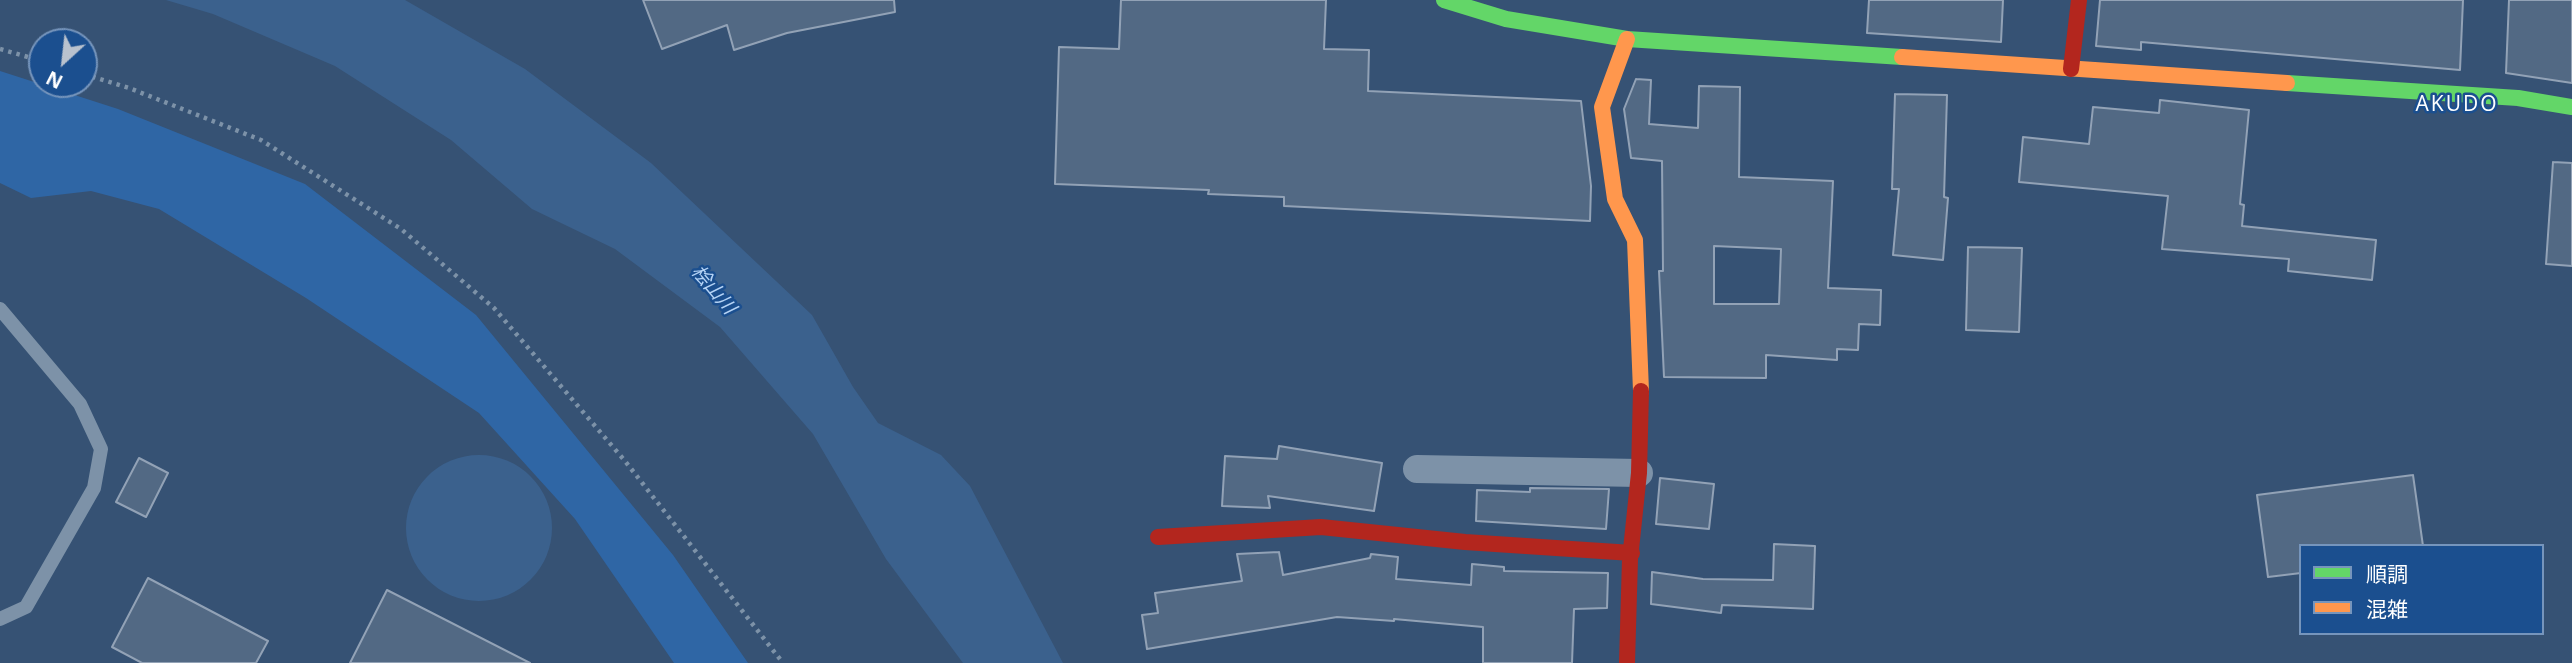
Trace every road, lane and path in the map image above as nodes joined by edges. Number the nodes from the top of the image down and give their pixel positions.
1 (1444, 0) edge
2 (2079, 0) edge
3 (1627, 39) junction
4 (0, 48) edge
5 (28, 57) edge
6 (2071, 69) junction
7 (98, 78) edge
8 (2572, 107) edge
9 (0, 309) edge
10 (1417, 469) dead end
11 (1639, 473) junction
12 (1158, 537) dead end
13 (1632, 553) junction
14 (0, 619) edge
15 (783, 663) edge
16 (1627, 663) edge

1 - 3 street
2 - 6 street
3 - 6 street
3 - 11 street
4 - 5 path
6 - 8 street
7 - 15 path
9 - 14 lane
10 - 11 street
11 - 13 street
12 - 13 street
13 - 16 street

